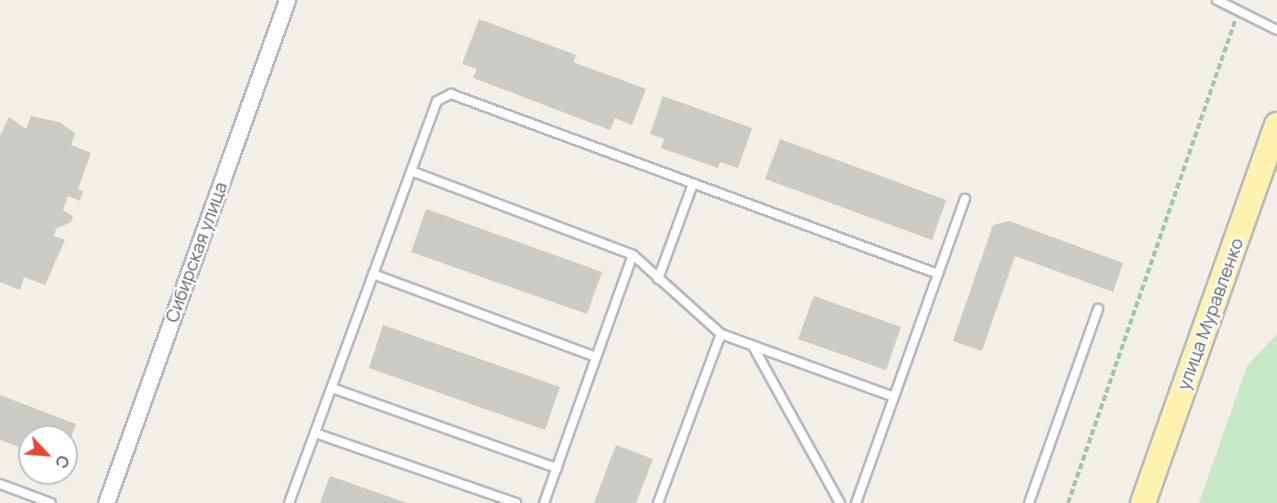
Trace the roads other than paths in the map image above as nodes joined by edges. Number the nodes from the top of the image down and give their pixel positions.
1 (287, 0) edge
2 (1217, 0) edge
3 (1277, 30) edge
4 (1277, 125) edge
5 (411, 171) junction
6 (693, 184) junction
7 (965, 199) dead end
8 (633, 255) junction
9 (374, 274) junction
10 (938, 274) junction
11 (658, 279) junction
12 (1098, 309) dead end
13 (722, 334) junction
14 (754, 348) junction
15 (596, 357) junction
16 (332, 387) junction
17 (894, 397) junction
18 (315, 433) junction
19 (557, 468) junction
20 (0, 484) edge
21 (51, 503) edge
22 (106, 503) edge
23 (289, 503) edge
24 (516, 503) edge
25 (544, 503) edge
26 (658, 503) edge
27 (840, 503) edge
28 (856, 503) edge
29 (1029, 503) edge
30 (1143, 503) edge

1 - 22 street, Сибирская улица
2 - 3 lane
4 - 30 main road, улица Муравленко
5 - 6 lane
5 - 8 lane
5 - 9 lane
6 - 10 lane
6 - 11 lane
7 - 10 lane
8 - 11 lane
8 - 15 lane
9 - 15 lane
9 - 16 lane
10 - 17 lane
11 - 13 lane
12 - 29 lane
13 - 14 lane
13 - 26 lane
14 - 17 lane
14 - 27 lane
15 - 19 lane
16 - 18 lane
16 - 19 lane
17 - 28 lane
18 - 23 lane
18 - 24 lane
19 - 25 lane
20 - 21 lane

